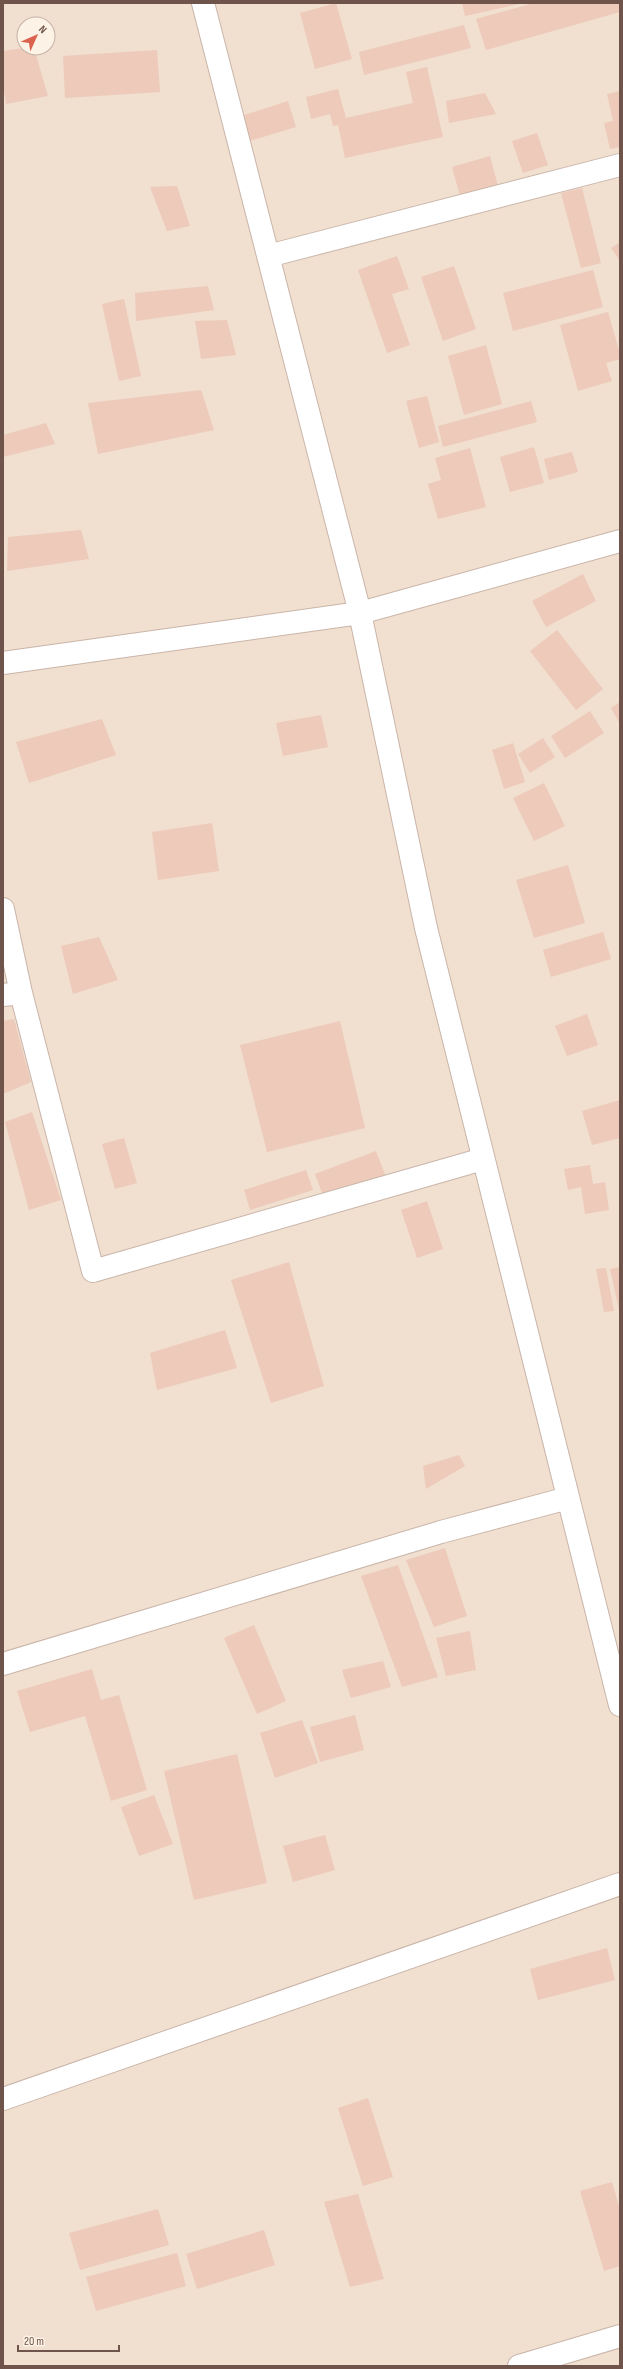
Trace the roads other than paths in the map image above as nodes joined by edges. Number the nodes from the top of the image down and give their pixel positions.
1 (203, 3) edge
2 (620, 166) edge
3 (268, 256) junction
4 (620, 541) edge
5 (360, 613) junction
6 (3, 663) edge
7 (3, 909) edge
8 (12, 994) edge
9 (483, 1159) junction
10 (568, 1498) junction
11 (3, 1664) edge
12 (620, 1705) edge
13 (620, 1884) edge
14 (3, 2099) edge
15 (620, 2336) edge
16 (518, 2366) edge

1 - 3 street
2 - 3 street
3 - 5 street
4 - 5 street
5 - 6 street
5 - 9 street
7 - 8 street
8 - 9 street
9 - 10 street
10 - 11 street
10 - 12 street
13 - 14 street
15 - 16 street

